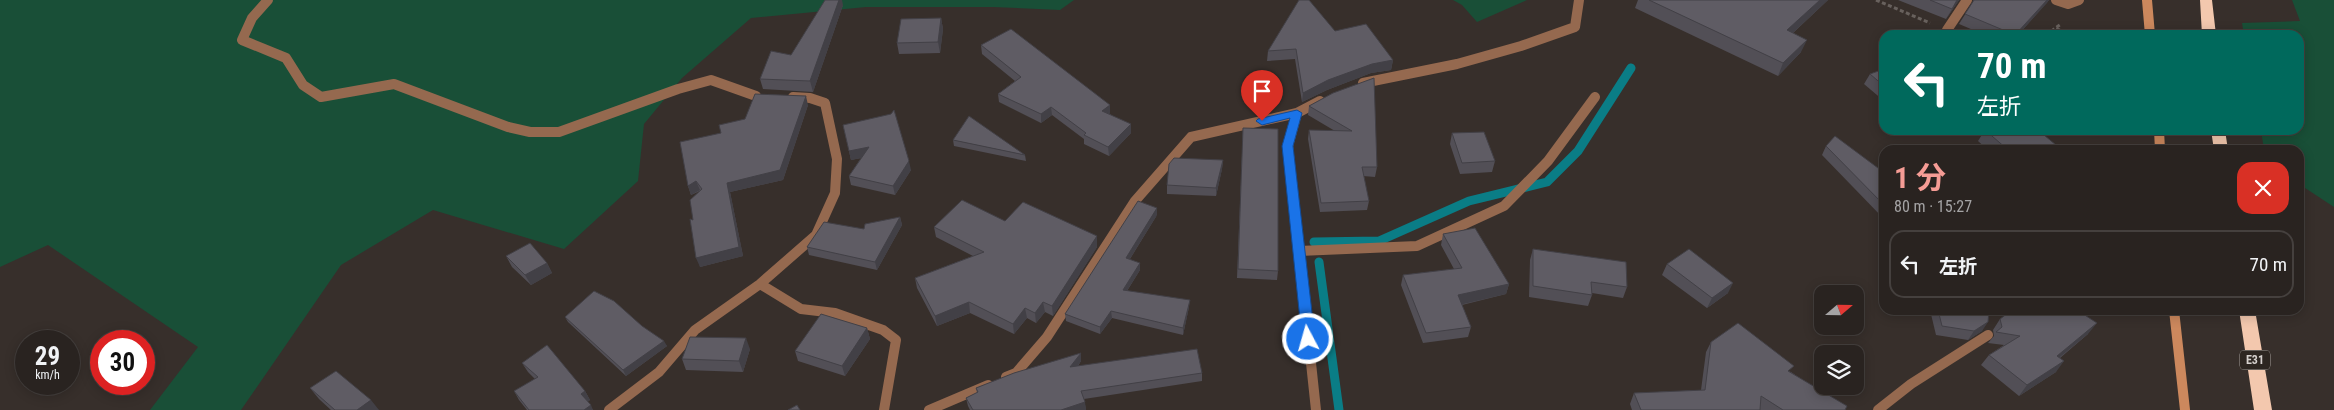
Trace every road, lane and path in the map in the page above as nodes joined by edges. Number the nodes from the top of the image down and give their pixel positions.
1 (268, 0) edge
2 (1579, 0) edge
3 (1876, 0) edge
4 (1967, 0) edge
5 (2056, 0) edge
6 (2079, 0) edge
7 (2146, 0) edge
8 (2206, 0) edge
9 (2056, 29) dead end
10 (1947, 30) joint
11 (2060, 30) edge
12 (2149, 30) edge
13 (2209, 30) edge
14 (1355, 86) edge
15 (760, 96) edge
16 (1329, 96) edge
17 (783, 97) edge
18 (1595, 97) dead end
19 (1297, 113) junction
20 (1299, 251) junction
21 (760, 284) junction
22 (2175, 315) edge
23 (2248, 315) edge
24 (1988, 335) dead end
25 (609, 410) edge
26 (884, 410) edge
27 (929, 410) edge
28 (1316, 410) edge
29 (1878, 410) edge
30 (2185, 410) edge
31 (2263, 410) edge

1 - 15 street
2 - 14 street
3 - 10 path
4 - 10 street
5 - 6 street
7 - 12 street
8 - 13 highway
9 - 11 path
16 - 19 street
17 - 21 street
18 - 20 street
19 - 20 street
19 - 27 street
20 - 28 street
21 - 25 street
21 - 26 street
22 - 30 street
23 - 31 highway, E31
24 - 29 street

